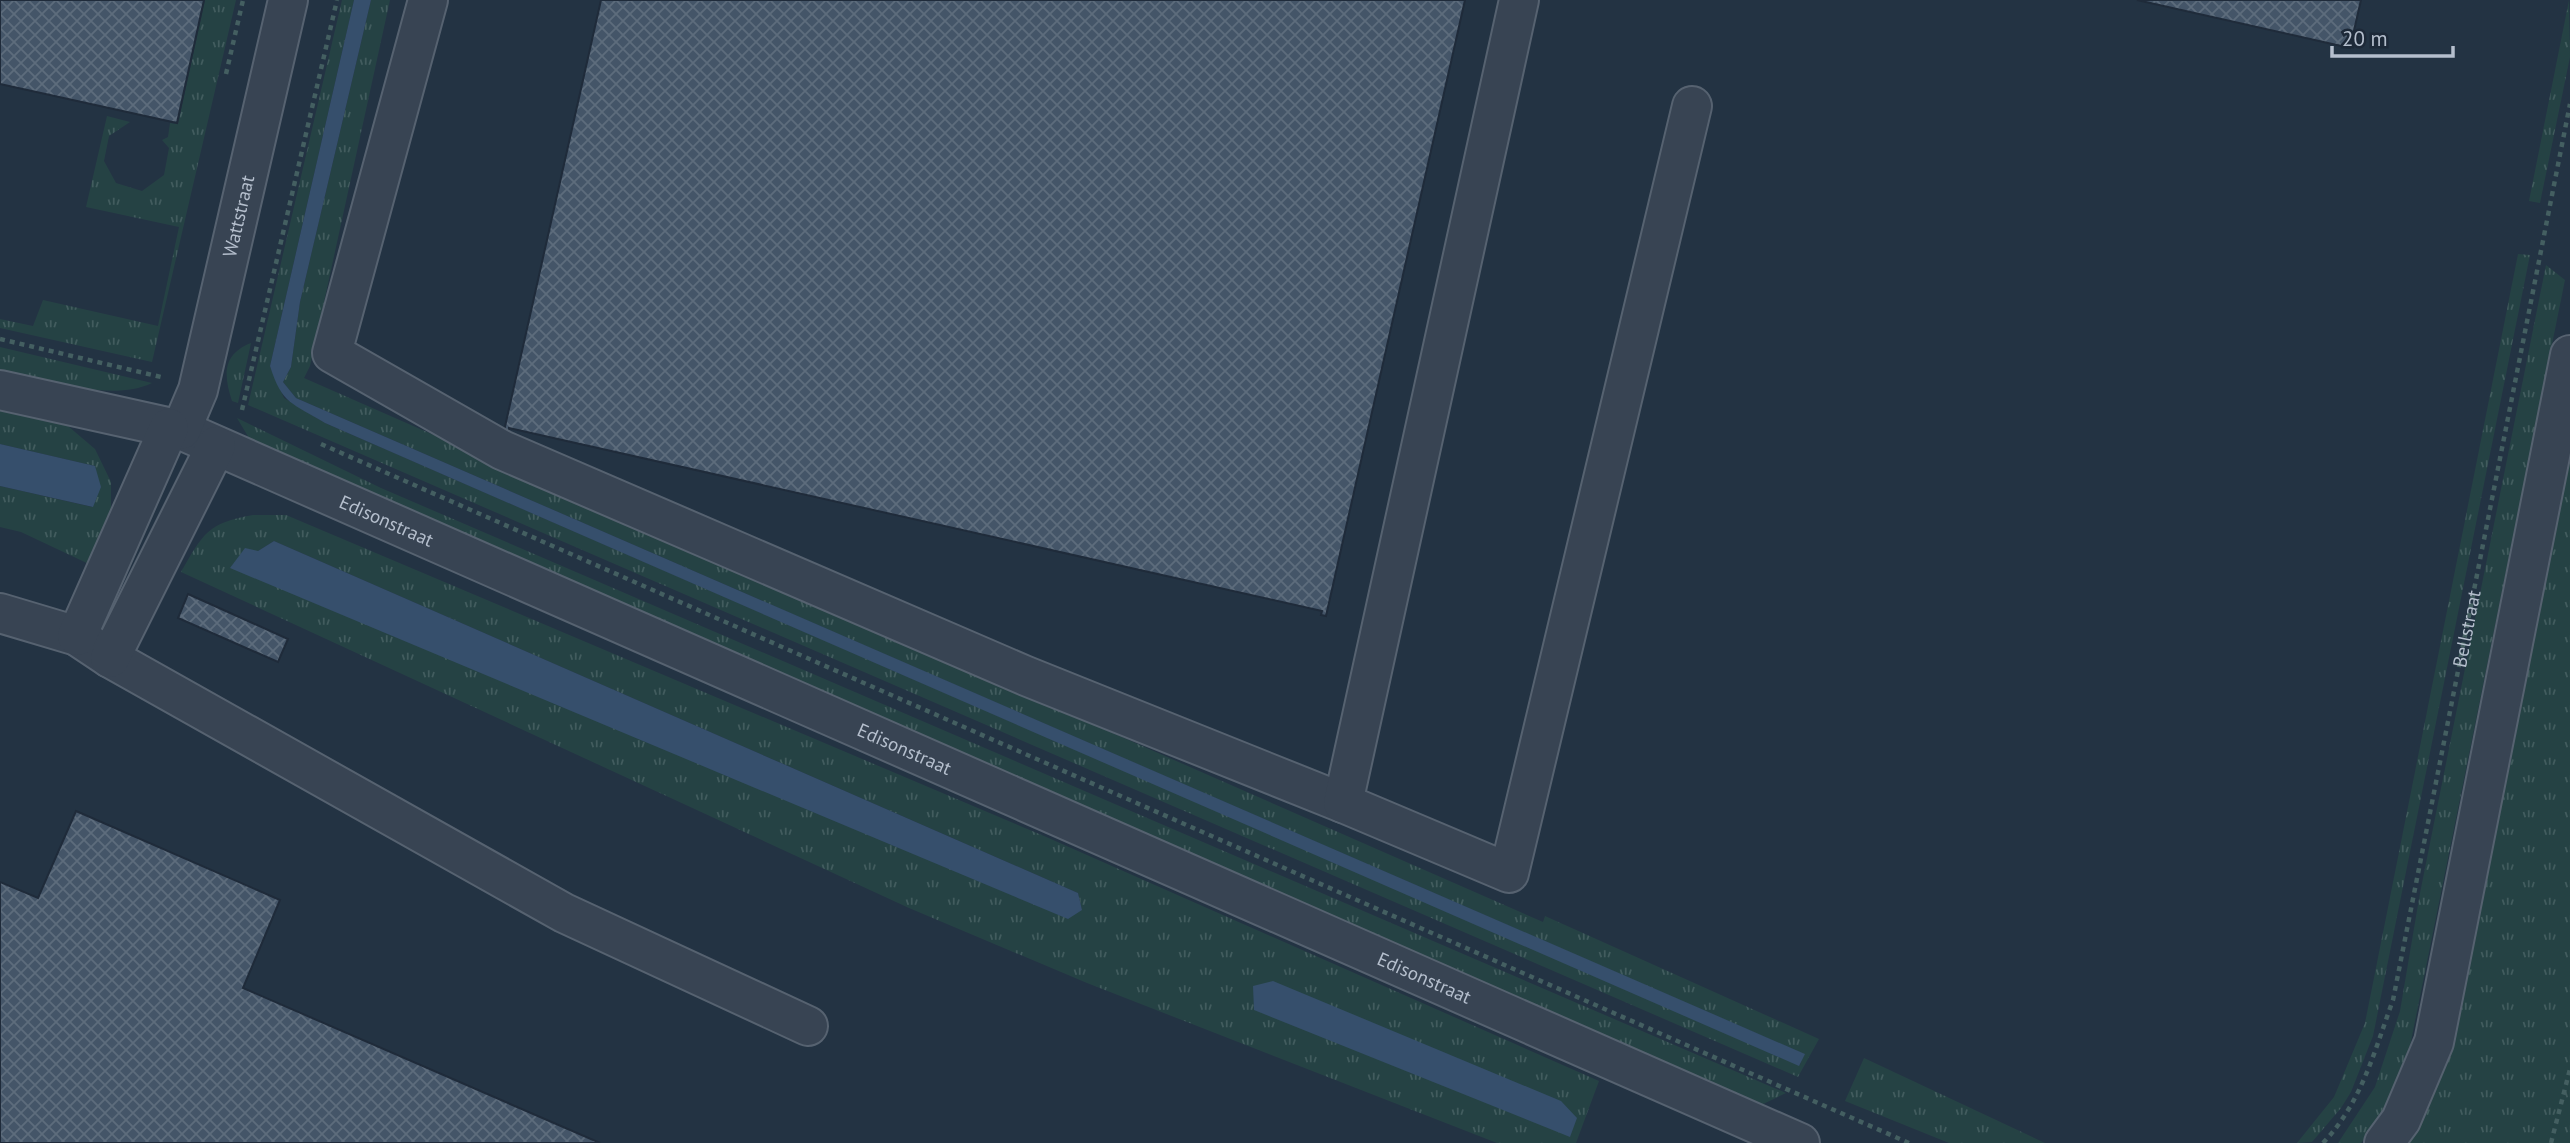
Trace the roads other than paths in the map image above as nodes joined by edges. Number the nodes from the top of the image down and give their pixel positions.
1 (288, 0) edge
2 (428, 0) edge
3 (1520, 0) edge
4 (1692, 106) dead end
5 (2570, 355) edge
6 (0, 390) edge
7 (175, 429) junction
8 (216, 446) junction
9 (0, 612) edge
10 (78, 636) junction
11 (110, 658) junction
12 (1343, 803) junction
13 (807, 1026) dead end
14 (1800, 1143) edge
15 (2385, 1143) edge

1 - 7 street, Wattstraat
2 - 12 street
3 - 12 street
4 - 12 street
5 - 15 street
6 - 7 street, Edisonstraat
7 - 8 street, Edisonstraat
7 - 10 street, Wattstraat
8 - 11 street
8 - 14 street, Edisonstraat
9 - 10 street
10 - 11 street
11 - 13 street

